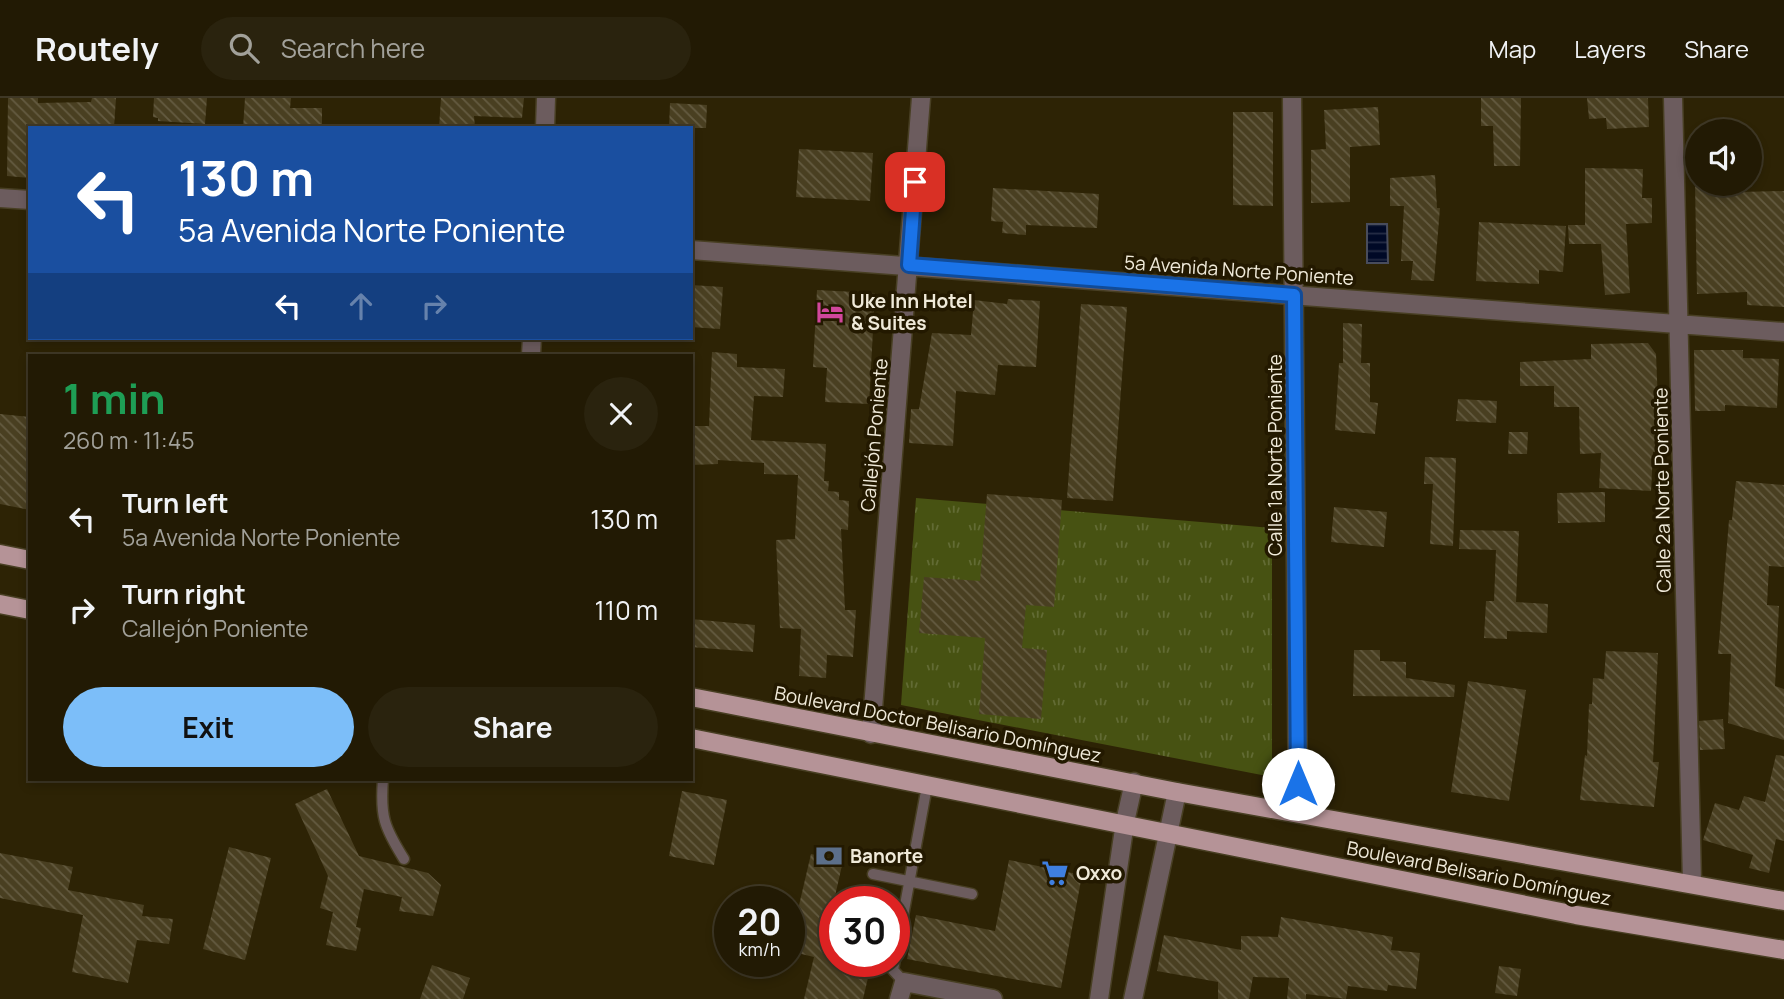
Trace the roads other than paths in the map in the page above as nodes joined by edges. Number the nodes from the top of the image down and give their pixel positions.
1 (546, 98) edge
2 (921, 98) edge
3 (1292, 98) edge
4 (1673, 98) edge
5 (545, 126) edge
6 (0, 198) edge
7 (28, 201) edge
8 (693, 250) edge
9 (909, 265) junction
10 (1294, 295) junction
11 (1679, 324) junction
12 (1784, 332) edge
13 (0, 554) edge
14 (28, 560) edge
15 (0, 604) edge
16 (28, 610) edge
17 (693, 697) edge
18 (871, 734) junction
19 (693, 738) edge
20 (383, 781) edge
21 (1134, 782) junction
22 (927, 786) junction
23 (1177, 792) junction
24 (1298, 811) junction
25 (1125, 822) junction
26 (1167, 832) junction
27 (404, 859) dead end
28 (873, 874) dead end
29 (909, 881) junction
30 (1692, 882) junction
31 (972, 894) dead end
32 (1784, 901) edge
33 (1784, 950) edge
34 (901, 990) edge
35 (993, 999) edge
36 (1099, 999) edge
37 (1133, 999) edge

1 - 5 street
2 - 9 street, Callejón Poniente
3 - 10 street, Calle 1a Norte Poniente
4 - 11 street, Calle 2a Norte Poniente
6 - 7 street
8 - 9 street, 5a Avenida Norte Poniente
9 - 10 street, 5a Avenida Norte Poniente
9 - 18 street, Callejón Poniente
10 - 11 street, 5a Avenida Norte Poniente
10 - 24 street, Calle 1a Norte Poniente
11 - 12 street, 5a Avenida Norte Poniente
11 - 30 street, Calle 2a Norte Poniente
13 - 14 main road
15 - 16 main road
17 - 18 main road, Boulevard Doctor Belisario Domínguez
18 - 21 main road, Boulevard Doctor Belisario Domínguez
19 - 22 main road
20 - 27 lane
21 - 23 main road, Boulevard Doctor Belisario Domínguez
21 - 25 street
22 - 25 main road
22 - 29 lane
23 - 24 main road, Boulevard Belisario Domínguez
23 - 26 street
24 - 30 main road, Boulevard Belisario Domínguez
25 - 26 main road
25 - 36 street
26 - 33 main road, Boulevard Belisario Domínguez
26 - 37 street
28 - 29 lane
29 - 31 lane
29 - 34 lane
30 - 32 main road, Boulevard Belisario Domínguez
34 - 35 street

